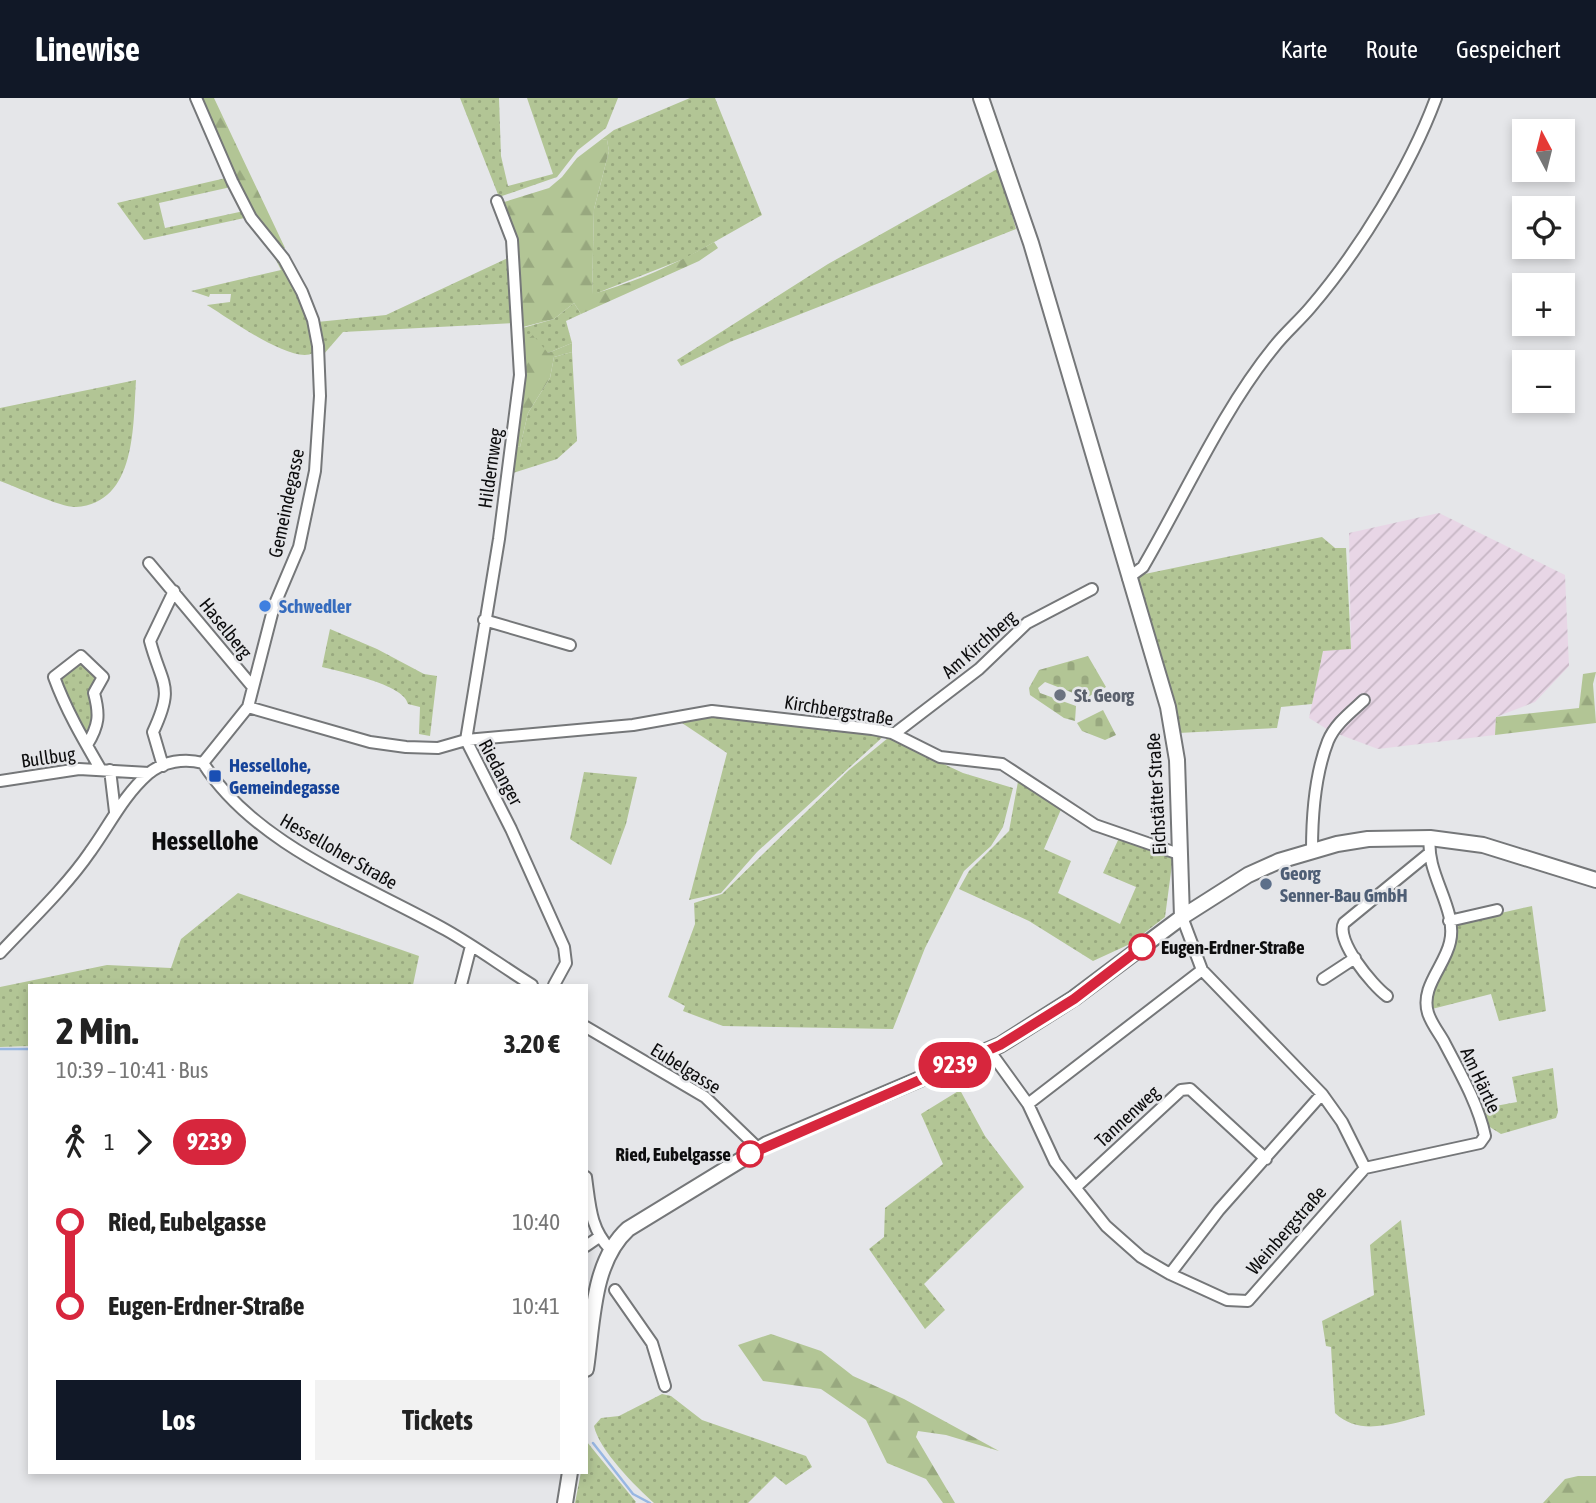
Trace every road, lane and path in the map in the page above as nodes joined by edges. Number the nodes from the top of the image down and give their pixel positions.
1 (196, 98) edge
2 (981, 98) edge
3 (1436, 98) edge
4 (497, 201) dead end
5 (149, 564) dead end
6 (1128, 578) junction
7 (1092, 589) dead end
8 (174, 591) junction
9 (484, 620) junction
10 (570, 645) dead end
11 (252, 686) junction
12 (1364, 700) dead end
13 (248, 707) junction
14 (894, 734) junction
15 (466, 740) junction
16 (86, 745) junction
17 (203, 763) junction
18 (163, 766) junction
19 (106, 770) junction
20 (149, 773) junction
21 (0, 781) edge
22 (115, 813) junction
23 (1430, 838) junction
24 (1311, 850) junction
25 (1179, 854) junction
26 (1427, 855) junction
27 (1596, 880) edge
28 (1497, 910) dead end
29 (1182, 916) junction
30 (1449, 921) junction
31 (471, 946) junction
32 (0, 953) edge
33 (1355, 958) junction
34 (1202, 970) junction
35 (1323, 979) dead end
36 (461, 984) edge
37 (530, 984) edge
38 (555, 984) edge
39 (1387, 996) dead end
40 (588, 1028) edge
41 (989, 1050) junction
42 (1322, 1094) junction
43 (1028, 1104) junction
44 (759, 1149) junction
45 (1266, 1159) junction
46 (1364, 1168) junction
47 (1076, 1187) junction
48 (588, 1192) edge
49 (599, 1237) junction
50 (588, 1245) edge
51 (610, 1249) junction
52 (1170, 1274) junction
53 (615, 1290) dead end
54 (588, 1357) edge
55 (665, 1386) dead end
56 (570, 1474) edge
57 (565, 1503) edge

1 - 11 street, Gemeindegasse
2 - 6 main road, Eichstätter Straße
3 - 6 street
4 - 9 street, Hildernweg
5 - 8 street, Haselberg
6 - 25 main road, Eichstätter Straße
7 - 14 street, Am Kirchberg
8 - 11 street, Haselberg
8 - 18 street, Haselberg
9 - 10 street
9 - 15 street, Hildernweg
11 - 13 street, Gemeindegasse
12 - 24 street
13 - 15 street, Riedanger
13 - 17 street, Gemeindegasse
14 - 15 street, Kirchbergstraße
14 - 25 street, Kirchbergstraße
15 - 38 street, Riedanger
16 - 16 street, Bullbug
16 - 19 street, Bullbug
17 - 18 street
17 - 31 street, Hesselloher Straße
18 - 20 street
19 - 20 street, Bullbug
19 - 21 street, Bullbug
19 - 22 street
20 - 22 street
22 - 32 street
23 - 24 main road
23 - 26 street
23 - 27 main road
24 - 29 main road
25 - 29 main road, Eichstätter Straße
26 - 30 street, Am Härtle
26 - 33 street
28 - 30 street
29 - 34 street
29 - 41 main road
30 - 46 street, Am Härtle
31 - 36 street
31 - 37 street, Hesselloher Straße
33 - 35 street
33 - 39 street
34 - 42 street
34 - 43 street
40 - 44 street, Eubelgasse
41 - 43 street, Weinbergstraße
41 - 44 main road
42 - 45 street
42 - 46 street
43 - 47 street, Weinbergstraße
44 - 51 main road
45 - 47 street, Tannenweg
45 - 52 street
46 - 52 street, Weinbergstraße
47 - 52 street, Weinbergstraße
48 - 49 street
49 - 50 street
49 - 51 street
51 - 54 main road
53 - 55 street
56 - 57 main road

